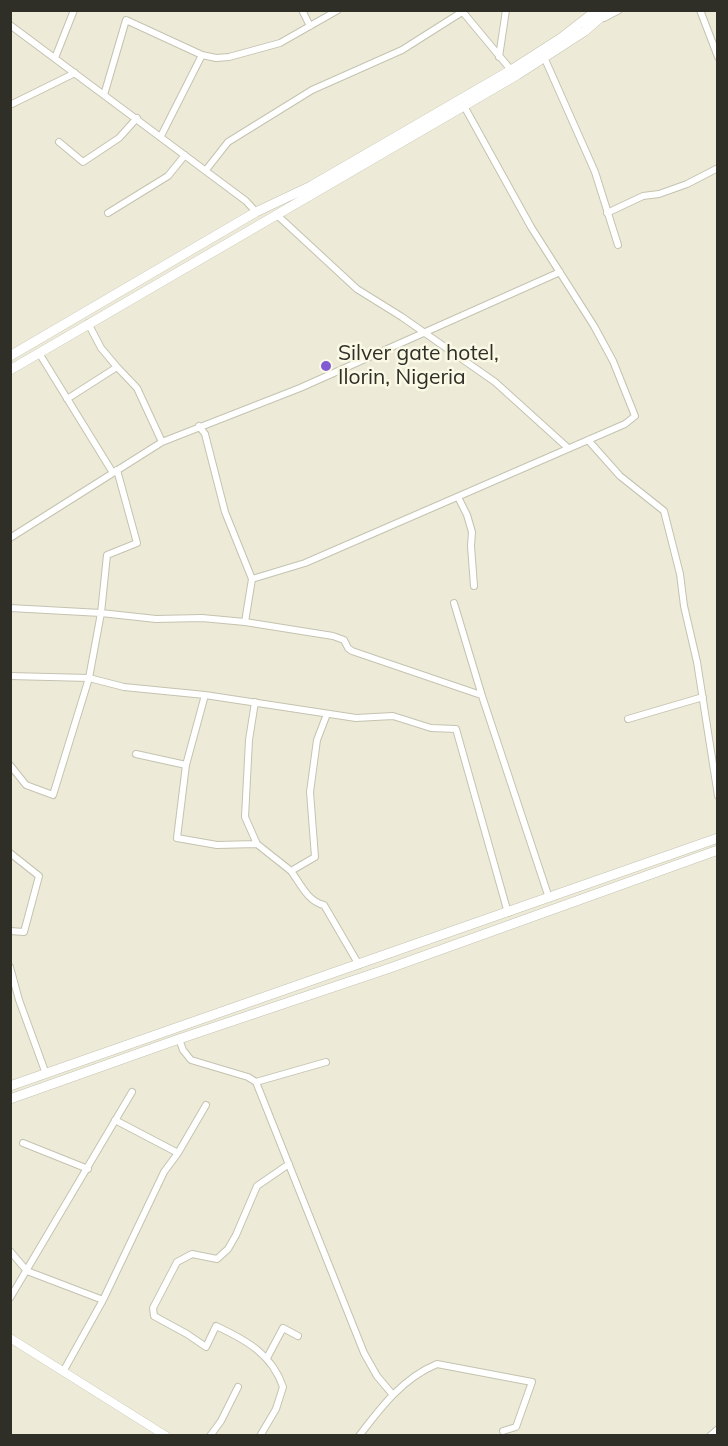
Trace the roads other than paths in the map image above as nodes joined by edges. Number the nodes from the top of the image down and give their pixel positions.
1 (74, 10) edge
2 (302, 10) edge
3 (338, 10) edge
4 (506, 10) edge
5 (597, 10) edge
6 (609, 10) edge
7 (619, 10) edge
8 (700, 10) edge
9 (462, 11) edge
10 (598, 21) junction
11 (10, 25) edge
12 (310, 26) junction
13 (202, 55) junction
14 (499, 57) junction
15 (544, 57) junction
16 (717, 57) edge
17 (55, 58) junction
18 (511, 70) junction
19 (75, 73) junction
20 (104, 94) junction
21 (10, 105) edge
22 (464, 106) junction
23 (137, 118) junction
24 (161, 136) junction
25 (59, 142) dead end
26 (185, 155) junction
27 (717, 168) edge
28 (206, 170) junction
29 (256, 212) junction
30 (108, 213) dead end
31 (607, 213) junction
32 (277, 215) junction
33 (202, 243) junction
34 (618, 245) dead end
35 (209, 253) junction
36 (560, 272) junction
37 (88, 323) junction
38 (425, 333) junction
39 (39, 353) junction
40 (10, 356) edge
41 (117, 367) junction
42 (10, 370) edge
43 (68, 399) junction
44 (216, 419) junction
45 (200, 426) junction
46 (205, 434) junction
47 (588, 440) junction
48 (162, 442) junction
49 (568, 448) junction
50 (115, 471) junction
51 (459, 497) junction
52 (10, 538) edge
53 (252, 579) junction
54 (474, 586) dead end
55 (454, 603) dead end
56 (10, 608) edge
57 (101, 614) junction
58 (245, 622) junction
59 (10, 676) edge
60 (89, 678) junction
61 (205, 695) junction
62 (481, 695) junction
63 (703, 697) junction
64 (255, 702) junction
65 (327, 714) junction
66 (628, 719) dead end
67 (136, 754) dead end
68 (10, 765) edge
69 (186, 765) junction
70 (717, 796) edge
71 (717, 838) edge
72 (257, 844) junction
73 (717, 850) edge
74 (10, 853) edge
75 (291, 871) junction
76 (549, 898) junction
77 (508, 913) junction
78 (10, 931) edge
79 (359, 964) junction
80 (10, 967) edge
81 (179, 1040) junction
82 (326, 1062) dead end
83 (46, 1074) junction
84 (256, 1082) junction
85 (10, 1086) edge
86 (132, 1092) dead end
87 (10, 1099) edge
88 (206, 1105) dead end
89 (115, 1119) junction
90 (24, 1143) dead end
91 (178, 1153) junction
92 (289, 1164) junction
93 (88, 1169) junction
94 (10, 1251) edge
95 (27, 1271) junction
96 (10, 1298) edge
97 (102, 1299) junction
98 (298, 1336) dead end
99 (10, 1338) edge
100 (267, 1358) junction
101 (64, 1370) junction
102 (238, 1387) dead end
103 (393, 1395) junction
104 (717, 1429) edge
105 (503, 1431) dead end
106 (166, 1436) edge
107 (210, 1436) edge
108 (260, 1436) edge
109 (359, 1436) edge
110 (710, 1436) edge

1 - 17 street
2 - 12 street
3 - 12 street
4 - 14 street
5 - 18 main road
6 - 10 main road
7 - 10 street
8 - 16 street
9 - 14 street
9 - 28 street
10 - 15 main road
11 - 17 street
12 - 13 street
13 - 20 street
13 - 24 street
14 - 18 street
15 - 22 main road
15 - 31 street
17 - 19 street
18 - 29 main road
19 - 20 street
19 - 21 street
20 - 23 street
22 - 32 main road
22 - 36 street
23 - 24 street
23 - 25 street
24 - 26 street
26 - 28 street
26 - 30 street
27 - 31 street
28 - 29 street
29 - 33 main road
31 - 34 street
32 - 35 main road
32 - 38 street
33 - 35 main road
33 - 40 main road
35 - 37 main road
36 - 38 street
36 - 47 street
37 - 39 main road
37 - 41 street
38 - 44 street
38 - 49 street
39 - 42 main road
39 - 43 street
41 - 43 street
41 - 48 street
43 - 50 street
44 - 45 street
44 - 46 street
45 - 46 street
45 - 48 street
46 - 53 street
47 - 49 street
47 - 63 street
48 - 50 street
49 - 51 street
50 - 52 street
50 - 57 street
51 - 53 street
51 - 54 street
53 - 58 street
55 - 62 street
56 - 57 street
57 - 58 street
57 - 60 street
58 - 62 street
59 - 60 street
60 - 61 street
60 - 68 street
61 - 64 street
61 - 69 street
62 - 76 street
63 - 66 street
63 - 70 street
64 - 65 street
64 - 72 street
65 - 75 street
65 - 77 street
67 - 69 street
69 - 72 street
71 - 76 main road
72 - 75 street
73 - 81 main road
74 - 78 street
75 - 79 street
76 - 77 main road
77 - 79 main road
79 - 83 main road
80 - 83 street
81 - 84 street
81 - 87 main road
82 - 84 street
83 - 85 main road
84 - 92 street
86 - 89 street
88 - 91 street
89 - 91 street
89 - 93 street
90 - 93 street
91 - 97 street
92 - 100 street
92 - 103 street
93 - 95 street
94 - 95 street
95 - 96 street
95 - 97 street
97 - 101 street
98 - 100 street
99 - 101 street
100 - 108 street
101 - 106 street
102 - 107 street
103 - 105 street
103 - 109 street
104 - 110 street

